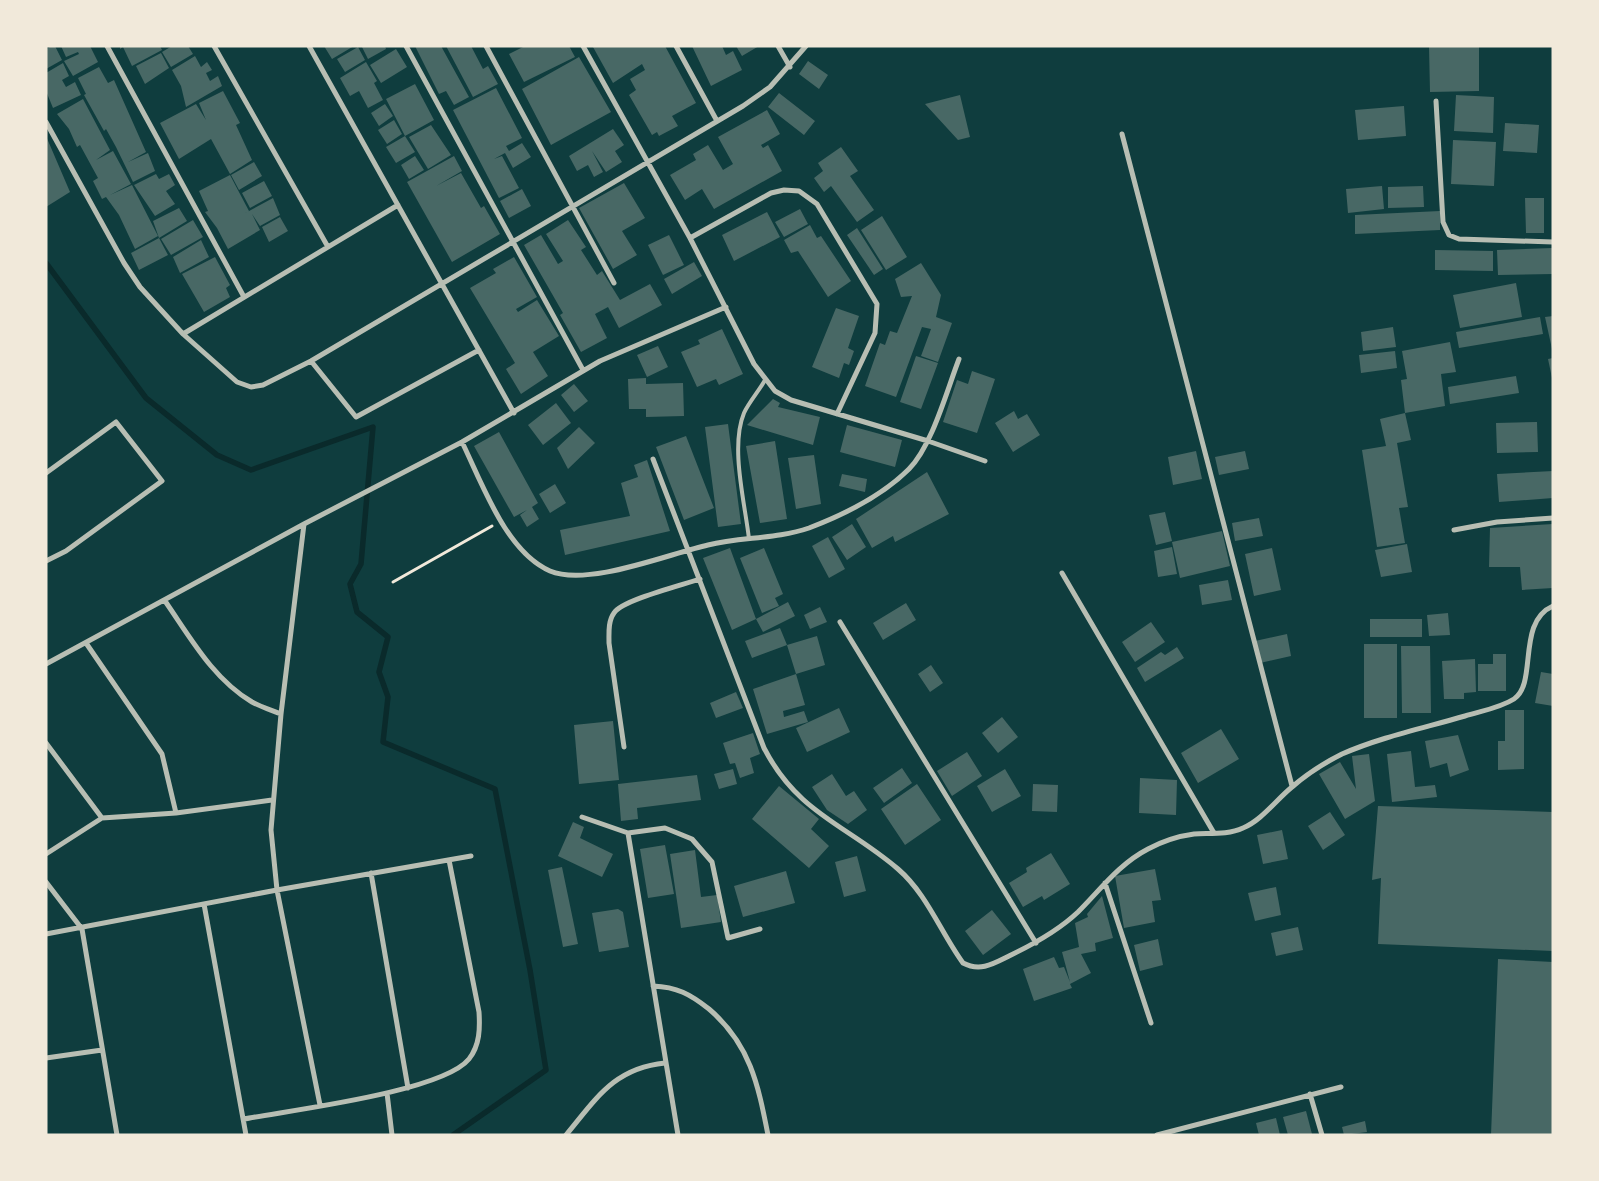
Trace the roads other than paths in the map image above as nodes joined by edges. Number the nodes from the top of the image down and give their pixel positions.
1 (107, 46) edge
2 (214, 46) edge
3 (309, 46) edge
4 (406, 46) edge
5 (486, 46) edge
6 (583, 46) edge
7 (676, 46) edge
8 (778, 46) edge
9 (806, 46) edge
10 (790, 67) junction
11 (1436, 102) dead end
12 (717, 121) junction
13 (46, 122) edge
14 (1122, 134) dead end
15 (647, 162) junction
16 (398, 205) junction
17 (573, 206) junction
18 (690, 238) junction
19 (1553, 242) edge
20 (513, 243) junction
21 (328, 247) junction
22 (614, 283) dead end
23 (442, 284) junction
24 (244, 297) junction
25 (726, 307) junction
26 (182, 334) junction
27 (479, 350) junction
28 (959, 359) dead end
29 (310, 361) junction
30 (583, 370) junction
31 (765, 380) junction
32 (514, 413) junction
33 (838, 414) junction
34 (928, 441) junction
35 (462, 442) junction
36 (653, 459) dead end
37 (985, 461) dead end
38 (46, 473) edge
39 (1553, 518) edge
40 (304, 524) junction
41 (1454, 530) dead end
42 (750, 539) junction
43 (689, 550) junction
44 (46, 561) edge
45 (1062, 573) dead end
46 (700, 580) junction
47 (165, 601) junction
48 (1553, 606) edge
49 (840, 622) dead end
50 (86, 643) junction
51 (46, 664) edge
52 (281, 714) junction
53 (46, 743) edge
54 (624, 747) dead end
55 (1292, 786) junction
56 (272, 800) junction
57 (176, 813) junction
58 (582, 817) dead end
59 (102, 818) junction
60 (628, 833) junction
61 (1214, 833) junction
62 (46, 854) edge
63 (472, 856) dead end
64 (449, 860) junction
65 (371, 873) junction
66 (46, 882) edge
67 (1105, 883) junction
68 (277, 890) junction
69 (204, 904) junction
70 (82, 928) junction
71 (760, 929) dead end
72 (46, 934) edge
73 (1036, 943) junction
74 (653, 986) junction
75 (1151, 1023) dead end
76 (102, 1050) junction
77 (46, 1058) edge
78 (665, 1063) junction
79 (1341, 1087) dead end
80 (408, 1088) junction
81 (387, 1092) junction
82 (1310, 1094) junction
83 (320, 1105) junction
84 (244, 1119) junction
85 (117, 1135) edge
86 (246, 1135) edge
87 (392, 1135) edge
88 (566, 1135) edge
89 (678, 1135) edge
90 (768, 1135) edge
91 (1158, 1135) edge
92 (1322, 1135) edge

1 - 24 street
2 - 21 street
3 - 16 street
4 - 20 street
5 - 17 street
6 - 15 street
7 - 12 street
8 - 10 street
9 - 10 street
10 - 12 street
11 - 19 street
12 - 15 street
13 - 26 street
14 - 55 street
15 - 17 street
15 - 18 street
16 - 21 street
16 - 23 street
17 - 20 street
17 - 22 street
18 - 25 street
18 - 33 street
20 - 23 street
20 - 30 street
21 - 24 street
23 - 27 street
23 - 29 street
24 - 26 street
25 - 30 street
25 - 31 street
26 - 29 street
27 - 29 street
27 - 32 street
28 - 34 street
30 - 32 street
31 - 33 street
31 - 42 lane
32 - 35 street
33 - 34 street
34 - 37 street
34 - 42 street
35 - 40 street
35 - 43 street
36 - 43 street
38 - 44 street
39 - 41 street
40 - 47 street
40 - 52 street
42 - 43 street
43 - 46 street
45 - 61 street
46 - 54 street
46 - 73 street
47 - 50 street
47 - 52 street
48 - 55 street
49 - 73 street
50 - 51 street
50 - 57 street
52 - 56 street
53 - 59 street
55 - 61 street
56 - 57 street
56 - 68 street
57 - 59 street
58 - 60 street
59 - 62 street
60 - 71 street
60 - 74 street
61 - 67 street
63 - 64 street
64 - 65 street
64 - 80 street
65 - 68 street
65 - 80 street
66 - 70 street
67 - 73 street
67 - 75 street
68 - 69 street
68 - 83 street
69 - 70 street
69 - 84 street
70 - 72 street
70 - 76 street
74 - 78 street
74 - 90 street
76 - 77 street
76 - 85 street
78 - 88 street
78 - 89 street
79 - 82 street
80 - 81 street
81 - 83 street
81 - 87 street
82 - 91 street
82 - 92 street
83 - 84 street
84 - 86 street

